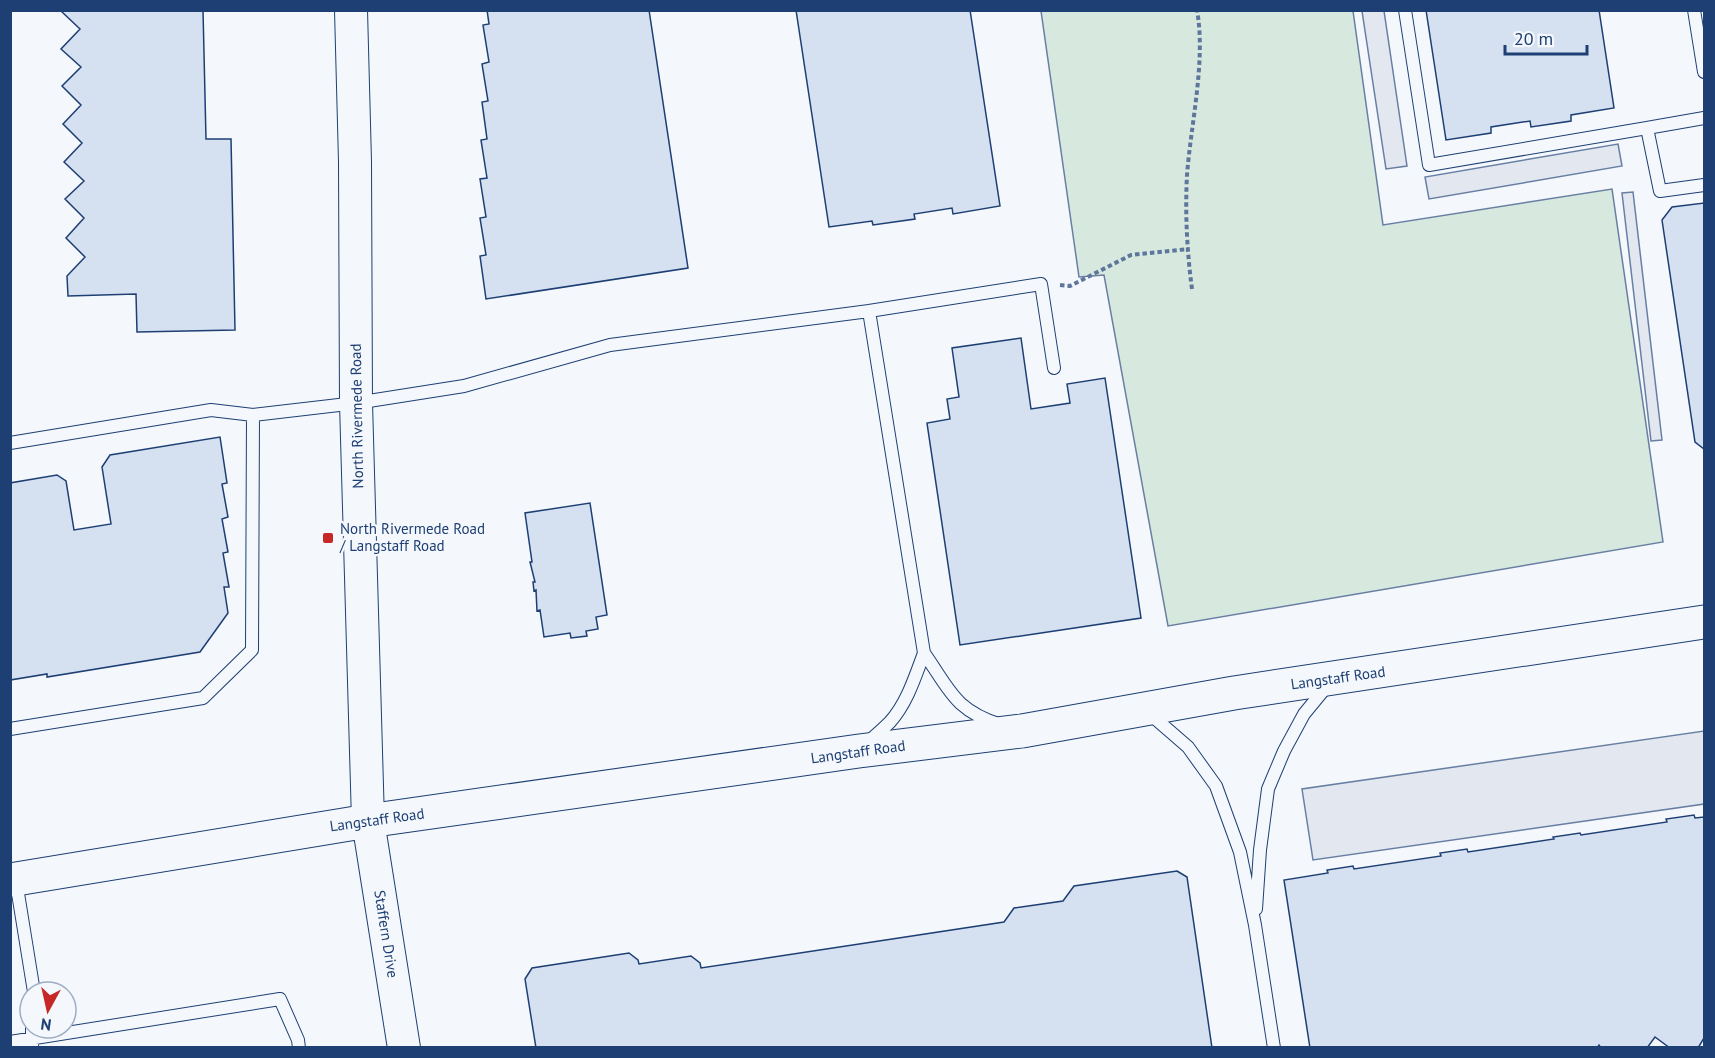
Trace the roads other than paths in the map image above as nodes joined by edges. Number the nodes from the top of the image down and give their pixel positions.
1 (351, 10) edge
2 (1405, 10) edge
3 (1694, 10) edge
4 (1704, 72) edge
5 (1704, 118) edge
6 (1647, 128) junction
7 (1704, 185) edge
8 (869, 311) junction
9 (1054, 368) dead end
10 (356, 403) junction
11 (253, 415) junction
12 (10, 443) edge
13 (1704, 622) edge
14 (924, 653) junction
15 (1333, 679) junction
16 (1144, 709) junction
17 (10, 729) edge
18 (1022, 731) junction
19 (859, 751) junction
20 (368, 821) junction
21 (13, 879) edge
22 (1255, 925) junction
23 (32, 980) edge
24 (78, 1031) edge
25 (299, 1047) edge
26 (404, 1047) edge
27 (1274, 1047) edge

1 - 10 street, North Rivermede Road
2 - 6 lane
3 - 4 lane
5 - 6 lane
6 - 7 lane
8 - 9 lane
8 - 10 lane
8 - 14 lane
10 - 11 lane
10 - 20 street, North Rivermede Road
11 - 12 lane
11 - 17 lane
13 - 15 main road, Langstaff Road
14 - 18 lane
14 - 19 lane
15 - 16 main road, Langstaff Road
15 - 22 lane
16 - 18 main road, Langstaff Road
16 - 22 lane
18 - 19 main road, Langstaff Road
19 - 20 main road, Langstaff Road
20 - 21 main road, Langstaff Road
20 - 26 street, Staffern Drive
21 - 23 lane
22 - 27 lane
24 - 25 lane

